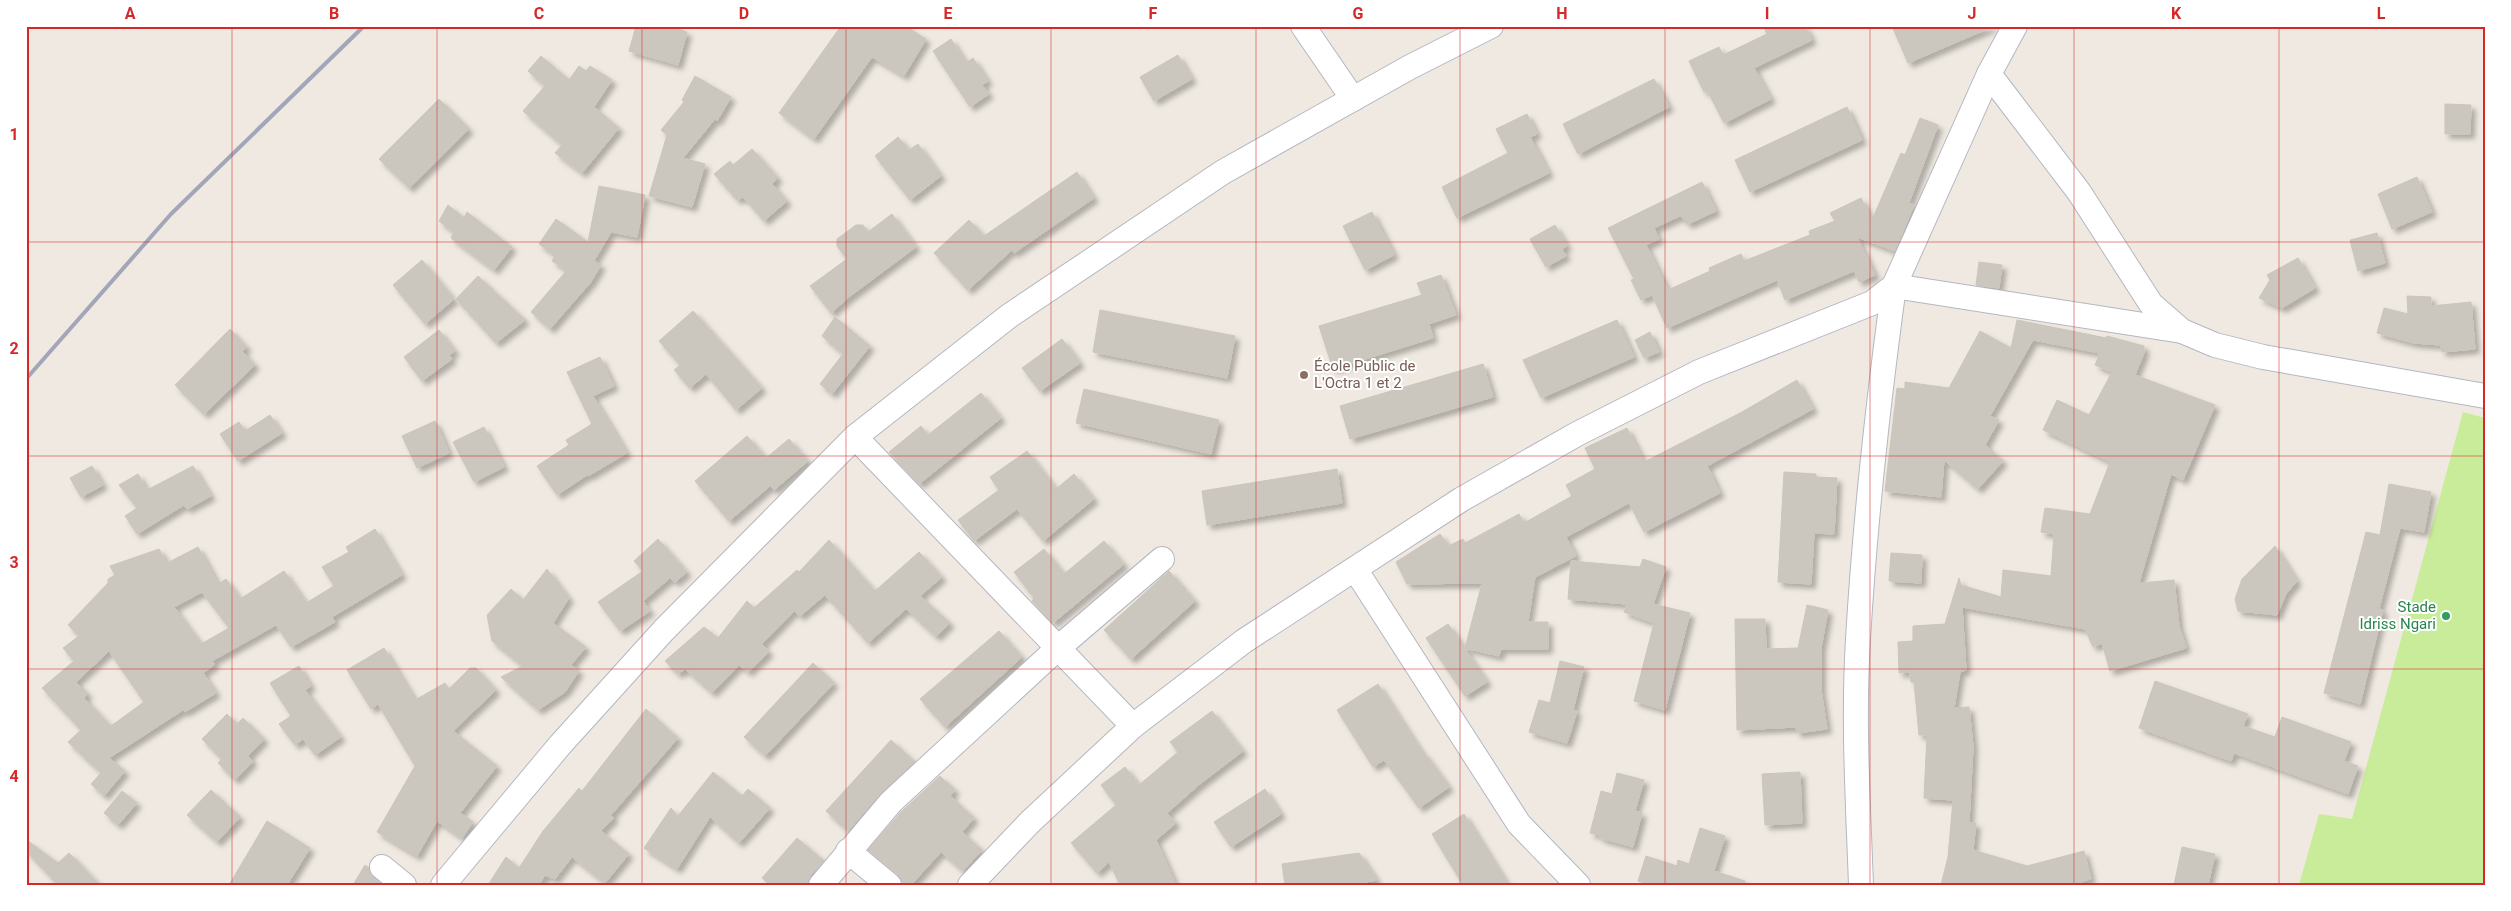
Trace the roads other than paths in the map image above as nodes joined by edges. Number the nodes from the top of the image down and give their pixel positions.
1 (1303, 26) edge
2 (1491, 26) edge
3 (2015, 26) edge
4 (1989, 74) junction
5 (1353, 99) junction
6 (1894, 286) junction
7 (2182, 331) junction
8 (2485, 396) edge
9 (855, 437) junction
10 (1162, 559) dead end
11 (1354, 569) junction
12 (1058, 648) junction
13 (1134, 726) junction
14 (848, 851) junction
15 (382, 867) dead end
16 (404, 885) edge
17 (443, 885) edge
18 (820, 885) edge
19 (888, 885) edge
20 (970, 885) edge
21 (1578, 885) edge
22 (1861, 885) edge

1 - 5 street
2 - 5 street
3 - 4 street
4 - 6 street
4 - 7 street
5 - 9 street
6 - 7 street
6 - 11 street
6 - 22 street
7 - 8 street
9 - 12 street
9 - 17 street
10 - 12 street
11 - 13 street
11 - 21 street
12 - 13 street
12 - 14 street
13 - 20 street
14 - 18 street
14 - 19 street
15 - 16 street

